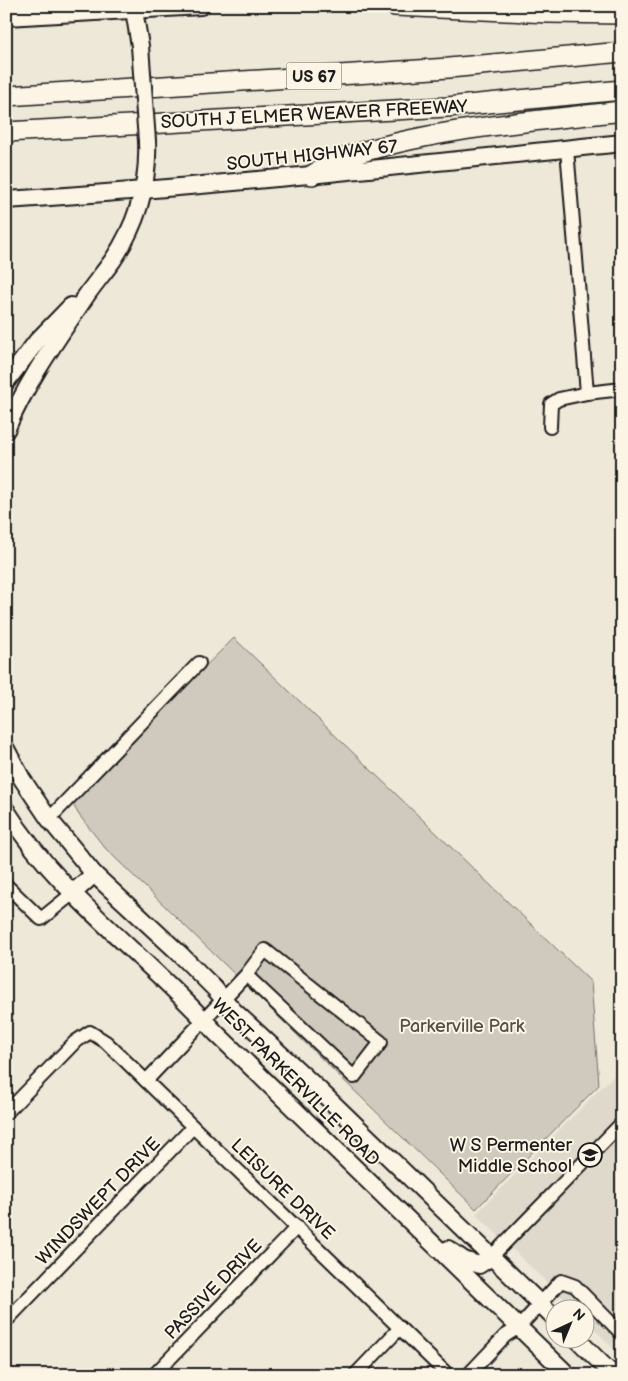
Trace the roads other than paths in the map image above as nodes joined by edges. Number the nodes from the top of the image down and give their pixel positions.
1 (201, 6) edge
2 (394, 6) edge
3 (135, 8) edge
4 (171, 8) edge
5 (104, 9) edge
6 (622, 14) edge
7 (6, 17) edge
8 (622, 52) edge
9 (622, 90) edge
10 (6, 96) edge
11 (622, 111) edge
12 (6, 132) edge
13 (622, 143) edge
14 (567, 149) junction
15 (312, 175) junction
16 (144, 190) junction
17 (6, 200) edge
18 (93, 286) junction
19 (6, 382) edge
20 (622, 389) edge
21 (587, 392) junction
22 (550, 427) dead end
23 (6, 430) edge
24 (199, 662) dead end
25 (6, 749) edge
26 (6, 810) edge
27 (49, 819) junction
28 (94, 874) junction
29 (6, 885) edge
30 (72, 894) junction
31 (246, 975) junction
32 (223, 999) junction
33 (204, 1020) junction
34 (146, 1081) junction
35 (6, 1113) edge
36 (622, 1123) edge
37 (193, 1127) junction
38 (397, 1209) junction
39 (296, 1227) junction
40 (492, 1257) junction
41 (541, 1304) junction
42 (546, 1309) edge
43 (6, 1321) edge
44 (519, 1327) junction
45 (400, 1328) junction
46 (622, 1334) edge
47 (586, 1348) edge
48 (154, 1375) edge
49 (354, 1375) edge
50 (448, 1375) edge
51 (468, 1375) edge
52 (568, 1375) edge
53 (613, 1375) edge

1 - 4 main road
2 - 6 highway
3 - 4 main road
3 - 5 main road
3 - 16 main road, bridge
5 - 7 main road
8 - 10 highway, SOUTH J ELMER WEAVER FREEWAY / US 67
9 - 12 highway, SOUTH J ELMER WEAVER FREEWAY / US 67
11 - 15 highway
13 - 14 main road, SOUTH HIGHWAY 67
14 - 15 main road, SOUTH HIGHWAY 67
14 - 21 street
15 - 16 main road, SOUTH HIGHWAY 67
16 - 17 main road, SOUTH HIGHWAY 67
16 - 18 main road
18 - 19 main road
18 - 23 main road
20 - 21 street
21 - 22 street
24 - 27 street
25 - 27 main road, WEST PARKERVILLE ROAD
26 - 30 main road, WEST PARKERVILLE ROAD
27 - 28 main road, WEST PARKERVILLE ROAD
28 - 30 main road
28 - 32 main road, WEST PARKERVILLE ROAD
29 - 30 street
30 - 33 main road, WEST PARKERVILLE ROAD
31 - 31 street
31 - 32 street
32 - 33 street
32 - 40 main road, WEST PARKERVILLE ROAD
33 - 34 street
33 - 38 main road, WEST PARKERVILLE ROAD
34 - 35 street, LEISURE DRIVE
34 - 37 street, LEISURE DRIVE
36 - 40 street
37 - 39 street, LEISURE DRIVE
37 - 43 street, WINDSWEPT DRIVE
38 - 40 main road
38 - 44 main road, WEST PARKERVILLE ROAD
39 - 45 street, LEISURE DRIVE
39 - 48 street, PASSIVE DRIVE
40 - 41 main road, WEST PARKERVILLE ROAD
41 - 42 main road, WEST PARKERVILLE ROAD
41 - 44 street
41 - 46 street
44 - 51 street
44 - 52 main road, WEST PARKERVILLE ROAD
45 - 49 street
45 - 50 street, LEISURE DRIVE
47 - 53 main road

